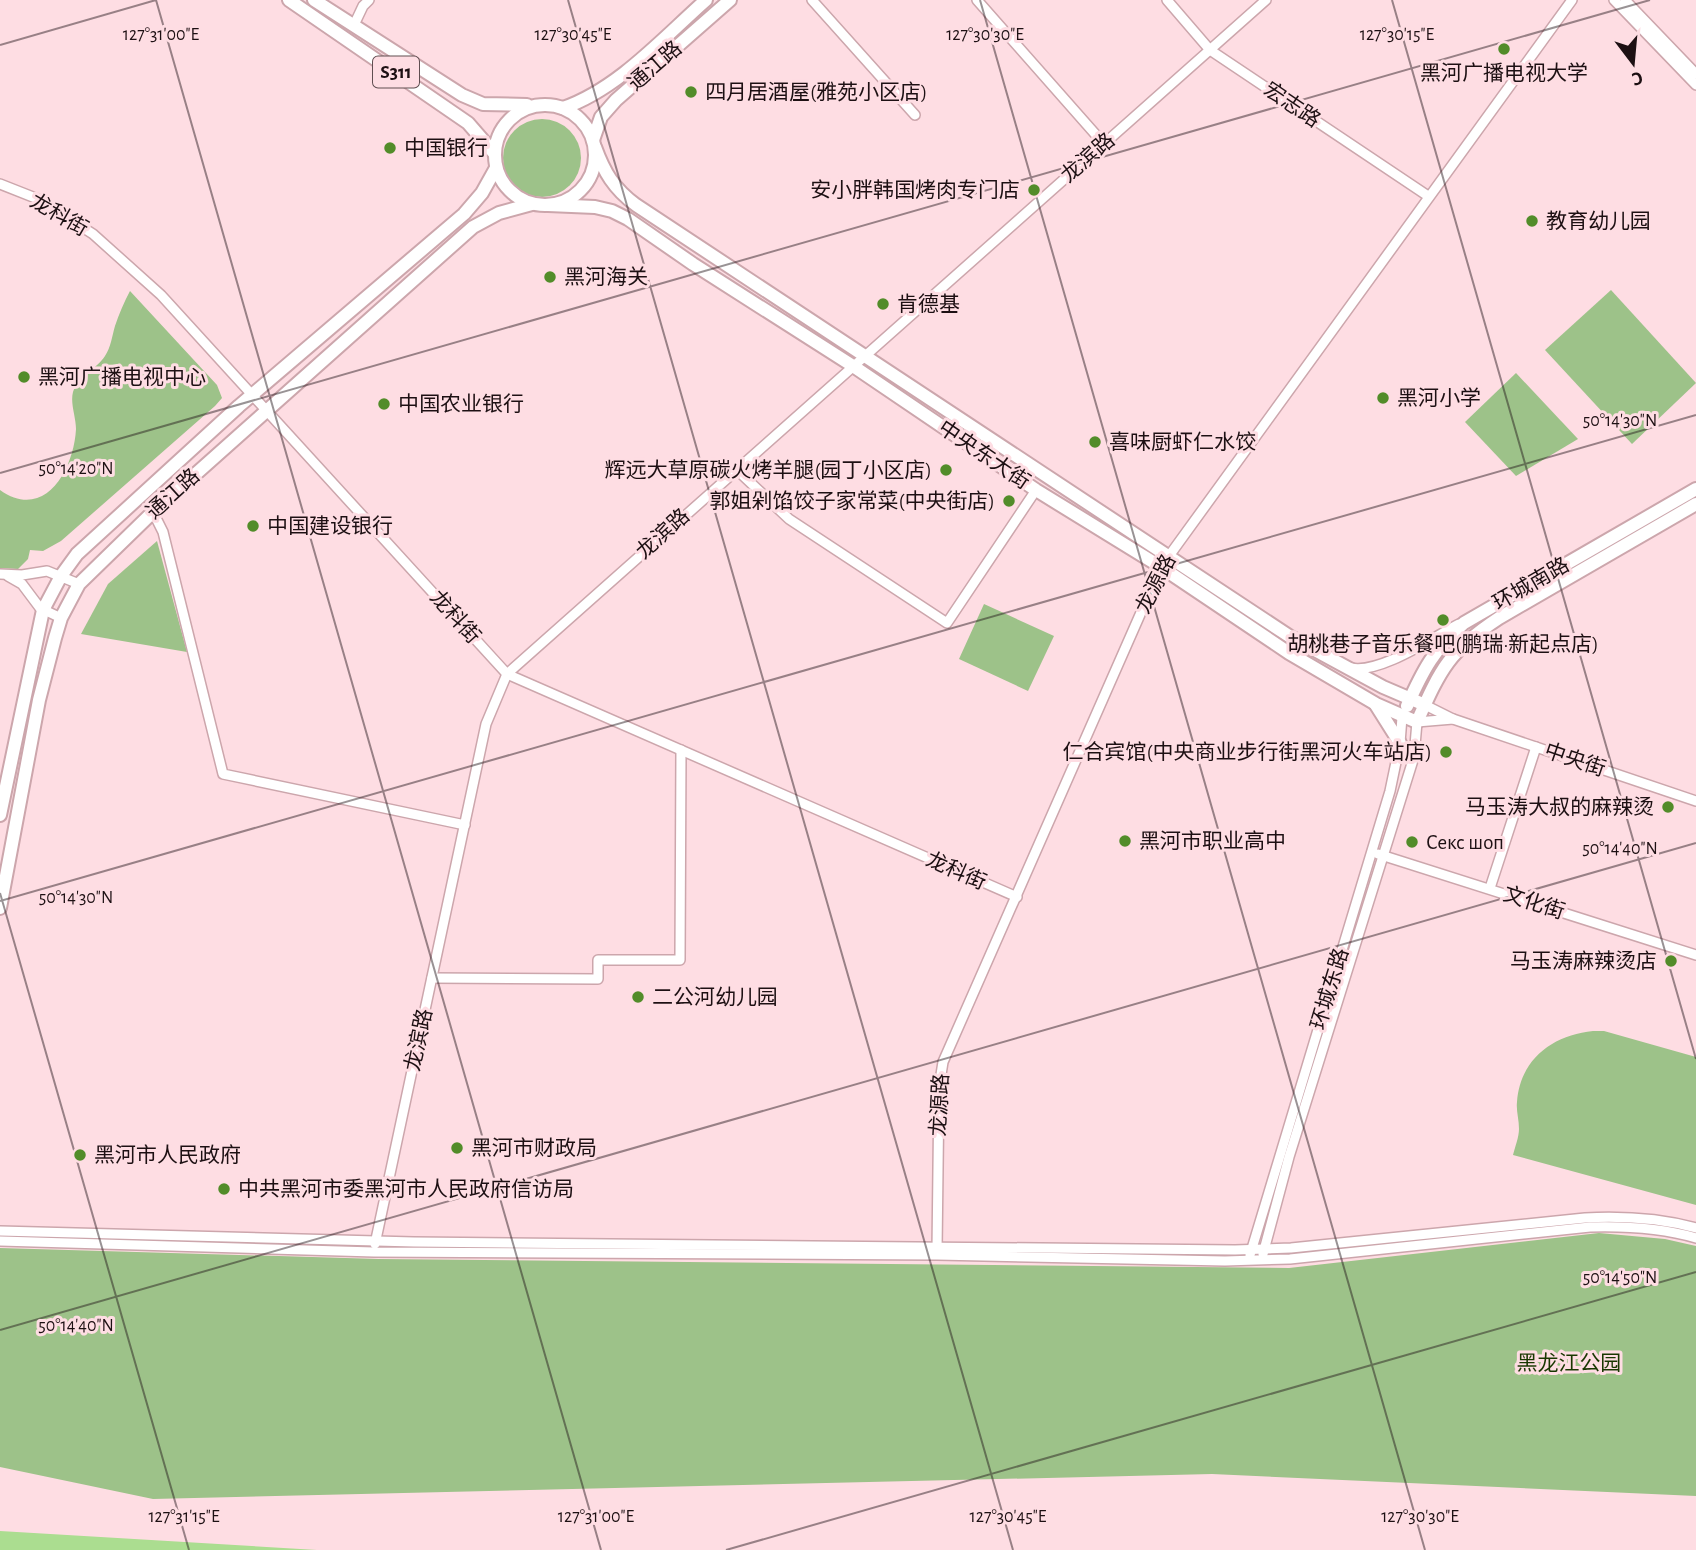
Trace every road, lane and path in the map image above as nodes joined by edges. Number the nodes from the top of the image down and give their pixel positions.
1 (289, 0) edge
2 (314, 0) edge
3 (369, 0) edge
4 (706, 0) edge
5 (730, 0) edge
6 (812, 0) edge
7 (977, 0) edge
8 (1167, 0) edge
9 (1266, 0) edge
10 (1572, 0) edge
11 (1614, 0) edge
12 (1625, 0) edge
13 (354, 25) junction
14 (1210, 50) junction
15 (1696, 74) edge
16 (1696, 85) edge
17 (538, 105) junction
18 (563, 108) junction
19 (915, 115) dead end
20 (594, 143) junction
21 (1104, 144) junction
22 (494, 153) junction
23 (496, 168) junction
24 (0, 184) edge
25 (1428, 196) junction
26 (532, 204) junction
27 (548, 205) junction
28 (864, 356) junction
29 (853, 366) junction
30 (252, 395) junction
31 (266, 410) junction
32 (736, 470) junction
33 (1696, 489) edge
34 (1036, 490) junction
35 (1696, 504) edge
36 (153, 512) junction
37 (1165, 562) junction
38 (3, 575) edge
39 (61, 576) junction
40 (79, 584) junction
41 (1492, 607) junction
42 (43, 610) junction
43 (61, 618) junction
44 (1342, 666) junction
45 (507, 674) junction
46 (1410, 699) junction
47 (1376, 704) junction
48 (1425, 705) junction
49 (1402, 717) junction
50 (1453, 719) junction
51 (1417, 722) junction
52 (1401, 743) junction
53 (1536, 747) junction
54 (681, 750) junction
55 (1696, 800) edge
56 (0, 815) edge
57 (465, 825) junction
58 (1377, 853) junction
59 (1490, 888) junction
60 (1017, 897) junction
61 (0, 908) edge
62 (1696, 955) edge
63 (432, 978) junction
64 (1696, 1228) edge
65 (0, 1231) edge
66 (1696, 1238) edge
67 (0, 1241) edge
68 (376, 1241) junction
69 (1250, 1250) junction
70 (937, 1251) junction
71 (374, 1252) junction
72 (1262, 1254) junction
73 (1249, 1260) junction

1 - 22 main road, S311
2 - 13 main road
3 - 13 street
4 - 18 main road, 通江路
5 - 20 main road, 通江路
6 - 19 street
7 - 21 street
8 - 14 street, 宏志路
9 - 14 street, 龙滨路
10 - 25 street, 龙源路
11 - 16 street
12 - 15 street
13 - 17 main road
14 - 21 street, 龙滨路
14 - 25 street, 宏志路
17 - 18 main road
17 - 22 main road
18 - 20 main road
20 - 27 main road
20 - 28 main road, 中央东大街
21 - 28 street, 龙滨路
22 - 23 main road
23 - 26 main road
23 - 30 main road, 通江路
24 - 30 street, 龙科街
25 - 37 street, 龙源路
26 - 27 main road
26 - 31 main road, 通江路
27 - 29 main road, 中央东大街
28 - 29 street, 龙滨路
28 - 37 main road, 中央东大街
29 - 32 street, 龙滨路
29 - 34 main road, 中央东大街
30 - 31 street, 龙科街
30 - 39 main road, 通江路
31 - 36 main road, 通江路
31 - 45 street, 龙科街
32 - 34 street
32 - 45 street, 龙滨路
33 - 41 main road, 环城南路
34 - 37 main road, 中央东大街
35 - 48 main road, 环城南路
36 - 40 main road, 通江路
36 - 57 street
37 - 44 main road, 中央东大街
37 - 47 main road, 中央东大街
37 - 60 street, 龙源路
38 - 39 street
38 - 42 street
39 - 40 street
39 - 42 main road, 通江路
40 - 43 main road, 通江路
41 - 44 street
41 - 46 main road, 环城南路
42 - 43 street
42 - 56 main road, 通江路
43 - 61 main road, 通江路
44 - 46 main road, 中央东大街
45 - 54 street, 龙科街
45 - 57 street, 龙滨路
46 - 48 main road, 中央东大街
46 - 49 main road, 环城南路
47 - 49 main road, 中央东大街
47 - 52 main road
48 - 50 street, 中央街
48 - 51 main road, 环城南路
49 - 51 main road, 中央东大街
49 - 52 street, 环城东路
50 - 51 street
50 - 53 street, 中央街
51 - 58 street, 环城东路
52 - 58 street, 环城东路
53 - 55 street, 中央街
53 - 59 street
54 - 60 street, 龙科街
54 - 63 street
57 - 63 street, 龙滨路
58 - 59 street, 文化街
58 - 69 street, 环城东路
58 - 72 street, 环城东路
59 - 62 street, 文化街
60 - 70 street, 龙源路
63 - 68 street, 龙滨路
64 - 72 street
65 - 68 street
66 - 72 street
67 - 71 street
68 - 70 street
68 - 71 street, 龙滨路
69 - 70 street
69 - 72 street
69 - 73 street, 环城东路
70 - 71 street
70 - 73 street
72 - 73 street

